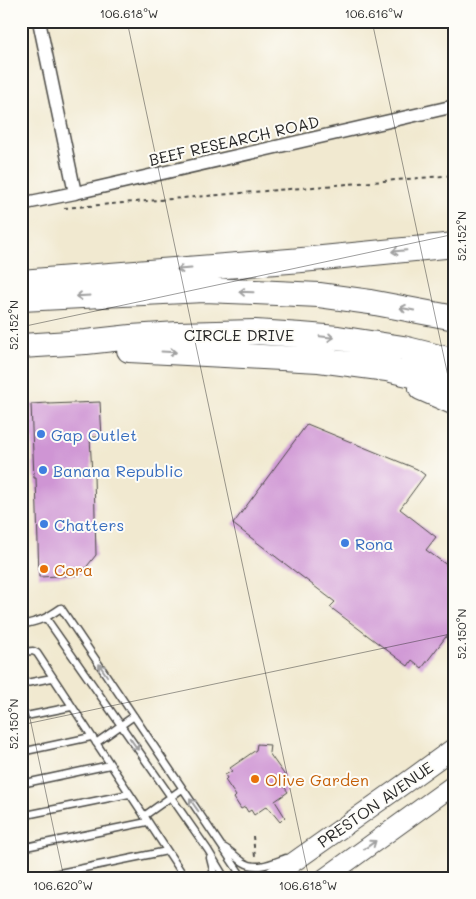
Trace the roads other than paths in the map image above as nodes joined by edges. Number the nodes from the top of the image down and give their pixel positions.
1 (40, 21) edge
2 (455, 106) edge
3 (75, 193) junction
4 (21, 204) edge
5 (452, 246) edge
6 (21, 282) edge
7 (21, 299) edge
8 (455, 318) edge
9 (86, 342) junction
10 (21, 346) edge
11 (318, 360) junction
12 (455, 361) edge
13 (455, 385) edge
14 (455, 403) edge
15 (46, 618) junction
16 (21, 625) edge
17 (21, 652) edge
18 (52, 678) junction
19 (21, 684) edge
20 (71, 707) junction
21 (134, 716) junction
22 (21, 717) edge
23 (121, 725) junction
24 (91, 737) junction
25 (96, 743) junction
26 (455, 747) edge
27 (21, 752) edge
28 (110, 765) junction
29 (21, 784) edge
30 (455, 784) edge
31 (182, 789) junction
32 (129, 794) junction
33 (171, 798) junction
34 (21, 816) edge
35 (146, 819) junction
36 (221, 846) junction
37 (21, 848) edge
38 (208, 850) junction
39 (311, 850) junction
40 (167, 851) junction
41 (328, 876) edge
42 (34, 878) edge
43 (182, 878) edge
44 (215, 878) edge
45 (225, 878) edge
46 (243, 878) edge
47 (271, 878) edge

1 - 3 street
2 - 3 street, BEEF RESEARCH ROAD
3 - 4 street, BEEF RESEARCH ROAD
5 -> 6 highway
8 -> 7 highway
9 - 10 highway, CIRCLE DRIVE
9 -> 11 highway
9 -> 12 highway, CIRCLE DRIVE
11 - 13 highway
11 - 14 highway
15 - 16 lane
21 -> 15 lane
15 - 23 lane
17 - 18 lane
18 - 19 lane
18 - 20 lane
20 - 22 lane
20 - 24 lane
21 - 23 lane
21 - 31 lane
23 - 25 lane
23 -> 33 lane
24 - 25 lane
24 - 27 lane
25 - 28 lane
26 - 39 main road, PRESTON AVENUE
28 - 29 lane
28 - 32 lane
41 -> 30 main road, PRESTON AVENUE
31 - 33 lane
36 -> 31 lane
32 - 34 lane
32 - 35 lane
33 - 35 lane
33 - 38 lane
35 - 37 lane
35 - 40 lane
36 - 39 lane
36 - 46 lane
38 - 44 lane
38 - 45 lane
39 - 47 main road, PRESTON AVENUE
40 - 42 lane
40 - 43 lane

